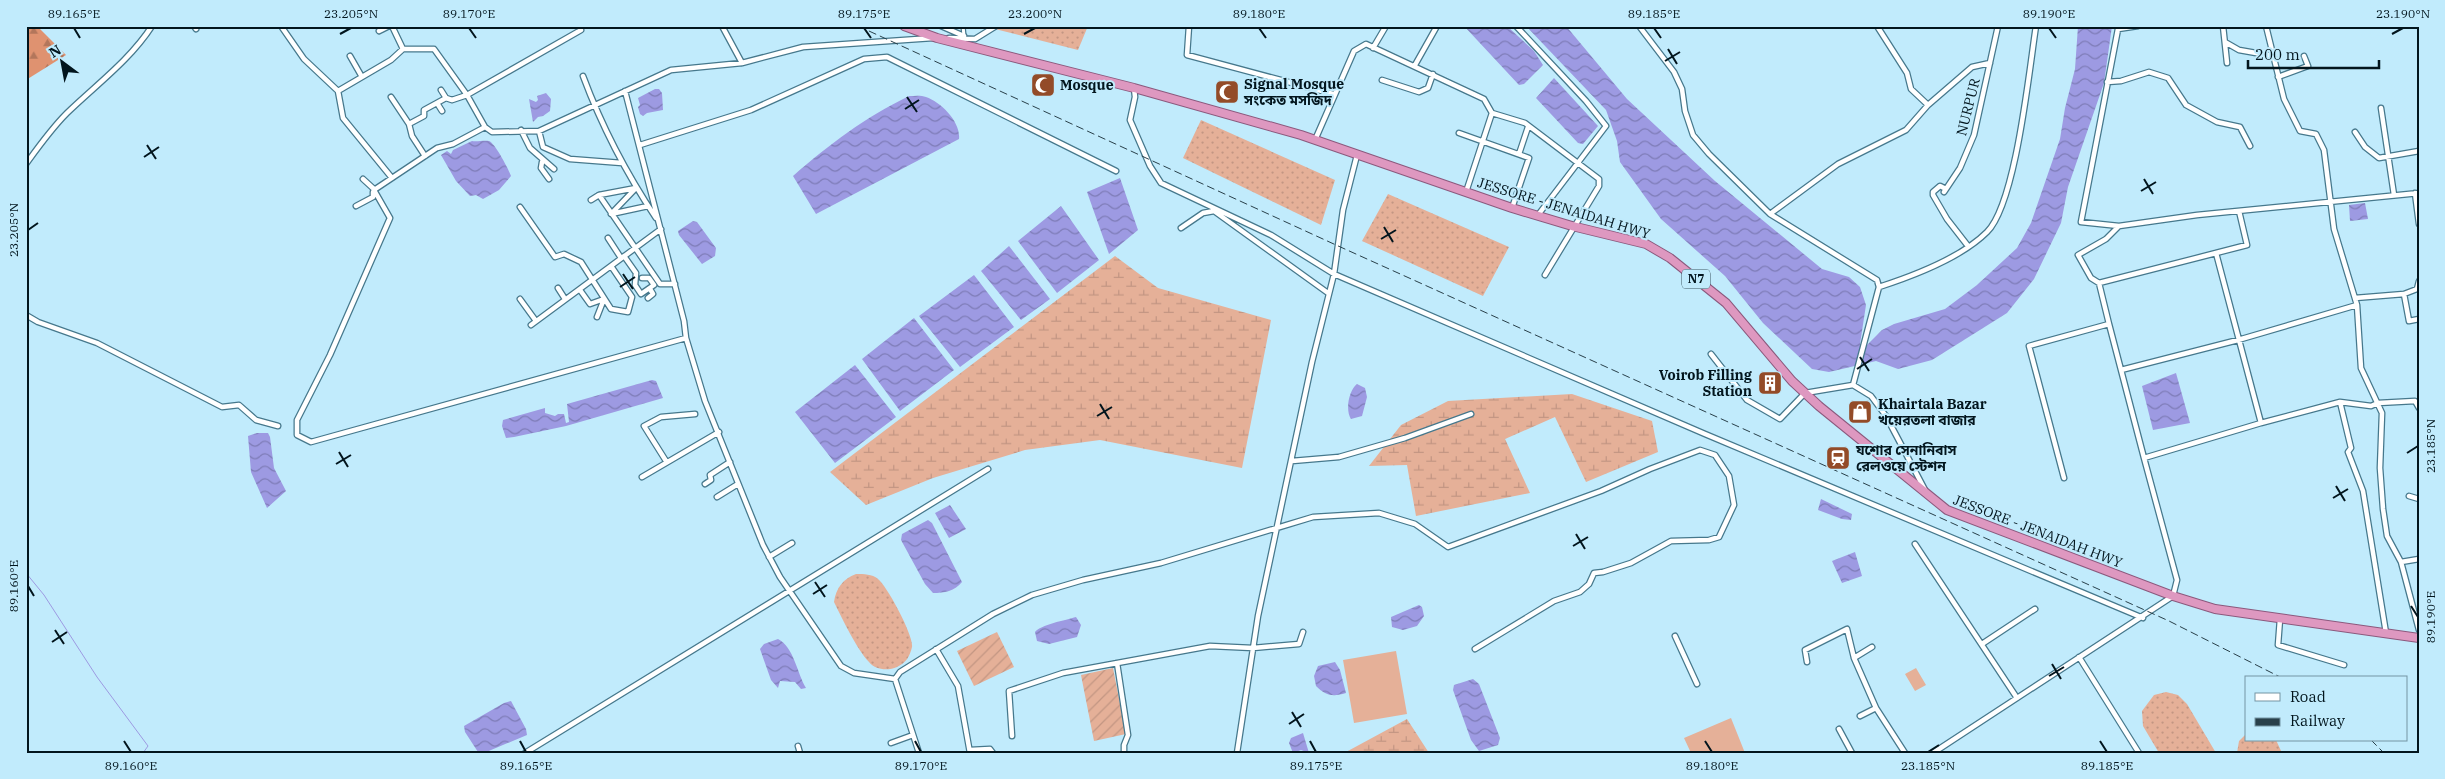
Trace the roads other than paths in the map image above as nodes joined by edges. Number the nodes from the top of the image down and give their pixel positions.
1 (152, 26) edge
2 (281, 26) edge
3 (390, 26) edge
4 (579, 26) edge
5 (722, 26) edge
6 (904, 26) edge
7 (941, 26) edge
8 (962, 26) edge
9 (996, 26) edge
10 (1189, 26) edge
11 (1386, 26) edge
12 (1437, 26) edge
13 (1516, 26) edge
14 (1640, 26) edge
15 (1877, 26) edge
16 (1998, 26) edge
17 (2036, 26) edge
18 (2138, 26) edge
19 (2223, 26) edge
20 (2266, 26) edge
21 (379, 31) dead end
22 (964, 36) joint
23 (937, 38) junction
24 (2225, 42) junction
25 (1373, 48) junction
26 (403, 49) junction
27 (350, 56) dead end
28 (2273, 56) junction
29 (2304, 56) dead end
30 (742, 63) junction
31 (1990, 63) junction
32 (2227, 63) dead end
33 (1415, 65) junction
34 (1433, 74) junction
35 (583, 76) dead end
36 (362, 77) junction
37 (2278, 77) junction
38 (1382, 80) dead end
39 (2107, 82) junction
40 (1134, 88) junction
41 (441, 90) dead end
42 (338, 91) junction
43 (625, 91) junction
44 (1333, 94) junction
45 (467, 95) junction
46 (391, 97) dead end
47 (446, 98) junction
48 (437, 103) junction
49 (593, 104) junction
50 (1928, 106) junction
51 (2381, 108) dead end
52 (442, 111) dead end
53 (1492, 113) junction
54 (410, 124) junction
55 (485, 127) junction
56 (1528, 128) junction
57 (521, 130) junction
58 (539, 131) junction
59 (2355, 132) dead end
60 (1459, 134) dead end
61 (1315, 140) junction
62 (1482, 141) junction
63 (640, 145) junction
64 (2250, 146) dead end
65 (543, 147) junction
66 (2419, 151) edge
67 (542, 154) dead end
68 (1519, 154) junction
69 (425, 156) junction
70 (1356, 156) junction
71 (2389, 157) junction
72 (542, 162) dead end
73 (622, 163) junction
74 (1578, 163) junction
75 (26, 164) edge
76 (554, 169) dead end
77 (1116, 171) dead end
78 (392, 178) junction
79 (550, 178) dead end
80 (363, 179) dead end
81 (636, 188) junction
82 (374, 190) junction
83 (1466, 192) junction
84 (2417, 193) edge
85 (599, 195) junction
86 (2394, 195) junction
87 (591, 200) dead end
88 (2330, 201) junction
89 (356, 206) dead end
90 (520, 206) dead end
91 (648, 206) junction
92 (1512, 208) junction
93 (2239, 211) junction
94 (611, 214) junction
95 (1770, 214) junction
96 (1538, 215) junction
97 (658, 221) junction
98 (2419, 224) edge
99 (1574, 226) junction
100 (2119, 226) junction
101 (1181, 228) dead end
102 (660, 229) junction
103 (608, 238) dead end
104 (1968, 246) junction
105 (634, 248) junction
106 (2216, 253) junction
107 (622, 257) junction
108 (611, 266) junction
109 (1334, 274) junction
110 (1545, 275) dead end
111 (642, 278) dead end
112 (592, 280) junction
113 (2419, 281) edge
114 (2099, 283) junction
115 (675, 284) junction
116 (558, 288) dead end
117 (1879, 288) junction
118 (580, 290) junction
119 (650, 290) junction
120 (1328, 293) junction
121 (641, 294) junction
122 (2404, 294) junction
123 (648, 298) dead end
124 (2355, 298) junction
125 (520, 299) dead end
126 (565, 299) junction
127 (604, 299) junction
128 (632, 300) junction
129 (2357, 305) junction
130 (26, 315) edge
131 (597, 316) dead end
132 (2419, 319) edge
133 (536, 322) junction
134 (2109, 324) junction
135 (531, 326) dead end
136 (686, 338) junction
137 (2238, 340) junction
138 (1711, 354) dead end
139 (2120, 370) junction
140 (1852, 385) junction
141 (1805, 393) junction
142 (2340, 402) junction
143 (2378, 403) junction
144 (2419, 408) edge
145 (694, 414) dead end
146 (1471, 414) dead end
147 (2261, 423) junction
148 (278, 426) dead end
149 (718, 432) junction
150 (2144, 458) junction
151 (666, 461) junction
152 (1292, 461) junction
153 (730, 462) junction
154 (988, 469) dead end
155 (642, 477) dead end
156 (2064, 478) dead end
157 (705, 484) dead end
158 (738, 484) junction
159 (2409, 496) dead end
160 (716, 497) dead end
161 (1930, 498) junction
162 (2419, 499) edge
163 (1276, 529) junction
164 (792, 543) dead end
165 (1915, 544) dead end
166 (769, 557) junction
167 (2419, 559) edge
168 (2401, 562) junction
169 (790, 590) junction
170 (2173, 596) junction
171 (2035, 609) dead end
172 (2143, 618) junction
173 (2280, 620) junction
174 (2419, 630) edge
175 (1303, 632) dead end
176 (2386, 633) junction
177 (1676, 636) dead end
178 (2419, 638) edge
179 (1982, 644) junction
180 (1253, 648) junction
181 (1872, 648) dead end
182 (936, 649) junction
183 (1476, 649) dead end
184 (1854, 658) junction
185 (2079, 658) junction
186 (1807, 662) dead end
187 (1117, 663) junction
188 (2344, 665) dead end
189 (894, 679) junction
190 (1697, 684) dead end
191 (2017, 698) junction
192 (1876, 708) junction
193 (1860, 716) dead end
194 (1839, 729) dead end
195 (913, 735) junction
196 (1012, 736) dead end
197 (891, 743) dead end
198 (798, 746) dead end
199 (970, 752) edge
200 (525, 753) edge
201 (800, 753) edge
202 (919, 753) edge
203 (993, 753) edge
204 (1124, 753) edge
205 (1237, 753) edge
206 (1852, 753) edge
207 (1905, 753) edge
208 (1933, 753) edge
209 (2139, 753) edge

1 - 75 street
2 - 42 street
3 - 21 street
3 - 26 street
4 - 45 street
5 - 30 street
6 - 23 highway, JESSORE - JENAIDAH HWY / N7
7 - 22 street
8 - 22 street
9 - 23 street
10 - 44 street
11 - 25 street
12 - 33 street
13 - 74 street
14 - 95 street
15 - 50 street
16 - 31 street, NURPUR
17 - 104 street
18 - 39 street
19 - 24 street
20 - 28 street
23 - 30 street
23 - 40 highway, JESSORE - JENAIDAH HWY / N7
24 - 28 street
24 - 32 street
25 - 33 street
25 - 44 street
26 - 36 street
26 - 45 street
27 - 36 street
28 - 37 street
29 - 37 street
30 - 43 street
31 - 50 street
31 - 104 street, NURPUR
33 - 34 street
34 - 38 street
34 - 53 street
35 - 49 street
36 - 42 street
37 - 88 street
39 - 64 street
39 - 100 street
40 - 61 highway, JESSORE - JENAIDAH HWY / N7
40 - 109 street
41 - 47 street
42 - 78 street
43 - 49 street
43 - 63 street
44 - 61 street
45 - 47 street
45 - 55 street
46 - 54 street
47 - 48 street
48 - 52 street
48 - 54 street
49 - 58 street
49 - 73 street
50 - 95 street
51 - 71 street
53 - 56 street
53 - 62 street
54 - 69 street
55 - 57 street
55 - 69 street
56 - 68 street
56 - 74 street
57 - 58 street
57 - 76 street
58 - 65 street
59 - 71 street
60 - 62 street
61 - 70 highway, JESSORE - JENAIDAH HWY / N7
62 - 68 street
62 - 83 street
63 - 77 street
63 - 97 street
65 - 67 street
65 - 73 street
66 - 71 street
68 - 92 street
69 - 78 street
70 - 83 highway, JESSORE - JENAIDAH HWY / N7
70 - 109 street
71 - 86 street
72 - 79 street
73 - 81 street
74 - 96 street
74 - 99 street
78 - 82 street
80 - 82 street
81 - 85 street
81 - 91 street
81 - 94 street
82 - 89 street
82 - 136 street
83 - 92 highway, JESSORE - JENAIDAH HWY / N7
84 - 86 street
84 - 98 street
85 - 87 street
85 - 94 street
86 - 88 street
88 - 93 street
88 - 124 street
90 - 112 street
91 - 94 street
91 - 97 street
92 - 96 highway, JESSORE - JENAIDAH HWY / N7
93 - 100 street
93 - 106 street
94 - 105 street
95 - 117 street
96 - 99 highway, JESSORE - JENAIDAH HWY / N7
97 - 102 street
99 - 110 street
99 - 141 highway, JESSORE - JENAIDAH HWY / N7
100 - 114 street
101 - 120 street
102 - 105 street
102 - 115 street
103 - 107 street
104 - 117 street
105 - 107 street
105 - 115 street
106 - 114 street
106 - 137 street
107 - 108 street
107 - 121 street
108 - 112 street
108 - 128 street
109 - 120 street
109 - 172 street
111 - 119 street
112 - 118 street
112 - 127 street
113 - 122 street
114 - 134 street
115 - 136 street
116 - 126 street
117 - 140 street
118 - 126 street
118 - 127 street
119 - 121 street
119 - 123 street
120 - 152 street
121 - 128 street
122 - 124 street
122 - 132 street
124 - 129 street
125 - 133 street
126 - 133 street
127 - 128 street
127 - 131 street
129 - 137 street
129 - 143 street
130 - 148 street
133 - 135 street
134 - 139 street
134 - 156 street
136 - 149 street
137 - 139 street
137 - 147 street
138 - 141 street
139 - 150 street
140 - 141 street
140 - 161 street
141 - 161 highway, JESSORE - JENAIDAH HWY / N7
142 - 143 street
142 - 147 street
142 - 176 street
143 - 144 street
143 - 168 street
145 - 151 street
146 - 152 street
147 - 150 street
149 - 151 street
149 - 153 street
150 - 170 street
151 - 155 street
152 - 163 street
153 - 157 street
153 - 158 street
154 - 169 street
158 - 160 street
158 - 166 street
159 - 162 street
161 - 170 highway, JESSORE - JENAIDAH HWY / N7
163 - 180 street
163 - 182 street
163 - 183 street
164 - 166 street
165 - 179 street
166 - 169 street
167 - 168 street
168 - 174 street
169 - 189 street
169 - 200 street
170 - 172 street
170 - 173 highway, JESSORE - JENAIDAH HWY / N7
171 - 179 street
172 - 185 street
173 - 176 highway, JESSORE - JENAIDAH HWY / N7
173 - 188 street
175 - 180 street
176 - 178 highway, JESSORE - JENAIDAH HWY / N7
177 - 190 street
179 - 191 street
180 - 187 street
180 - 205 street
181 - 184 street
182 - 189 street
182 - 199 street
184 - 186 street
184 - 192 street
185 - 191 street
185 - 209 street
187 - 196 street
187 - 204 street
189 - 195 street
191 - 208 street
192 - 193 street
192 - 207 street
194 - 206 street
195 - 197 street
195 - 202 street
198 - 201 street
199 - 203 street

